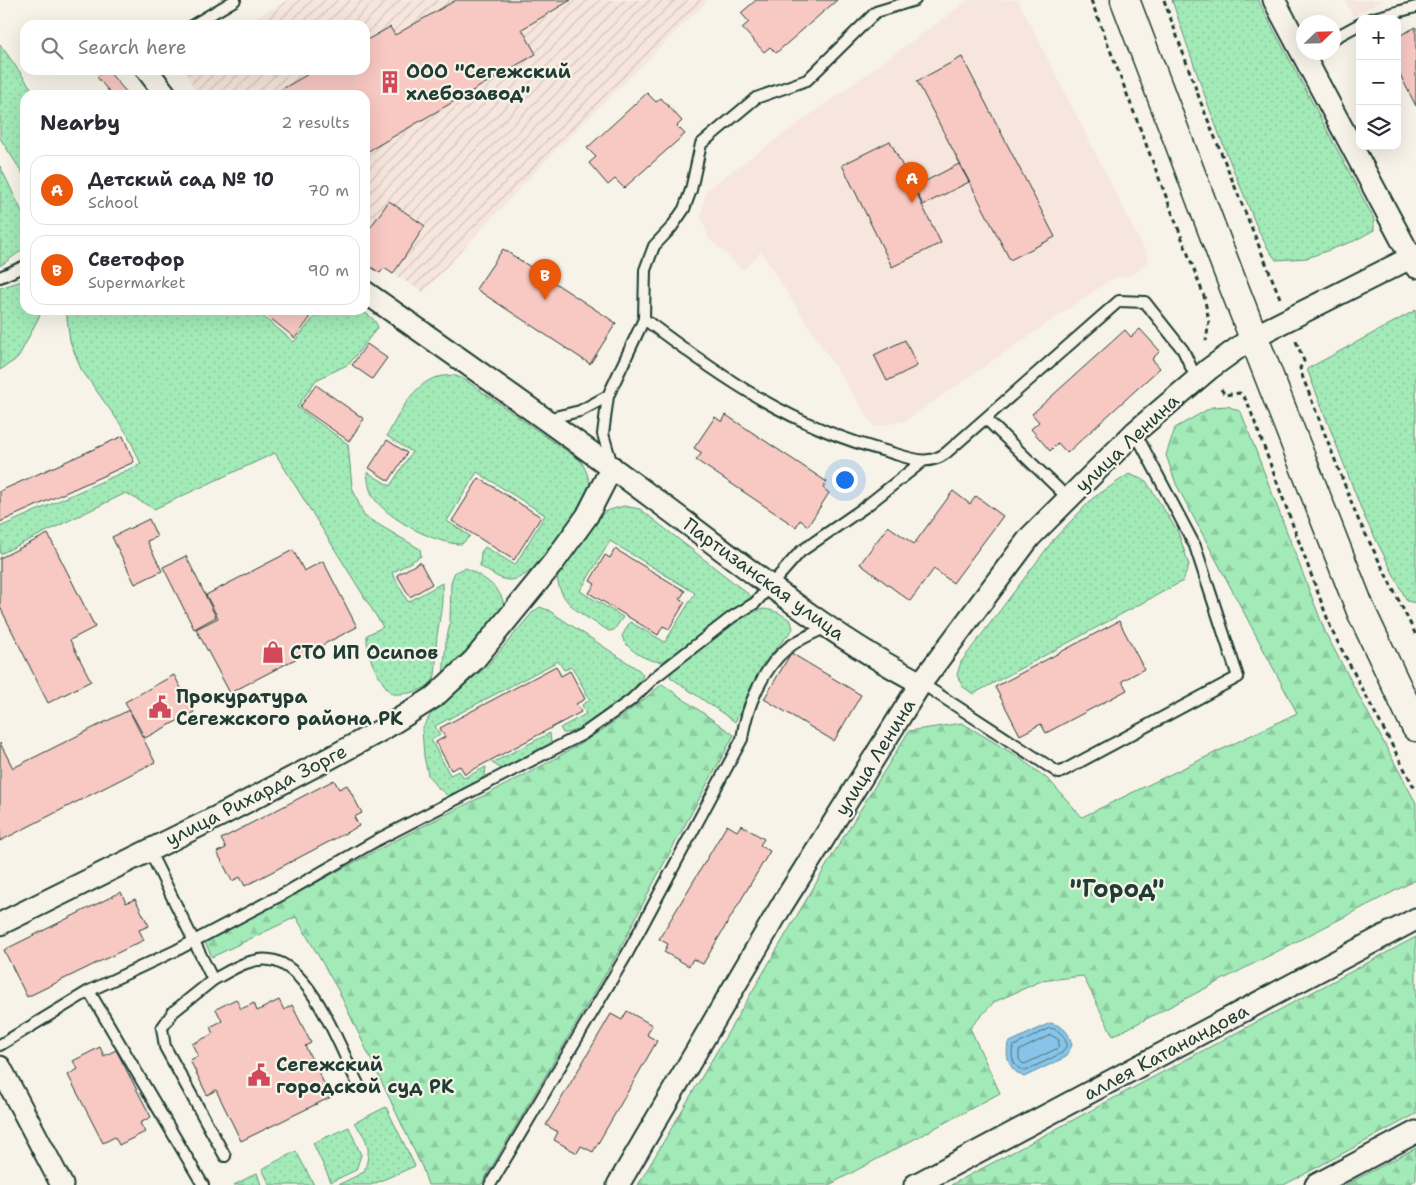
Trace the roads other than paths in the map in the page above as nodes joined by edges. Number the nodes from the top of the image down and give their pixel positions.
1 (235, 0) edge
2 (915, 0) edge
3 (1125, 0) edge
4 (1274, 0) edge
5 (1416, 7) edge
6 (1385, 15) edge
7 (201, 20) edge
8 (1356, 26) edge
9 (1341, 34) edge
10 (1296, 38) edge
11 (1308, 60) edge
12 (150, 75) edge
13 (162, 90) edge
14 (1414, 260) edge
15 (20, 268) edge
16 (0, 277) edge
17 (370, 296) edge
18 (644, 319) junction
19 (1253, 337) junction
20 (1203, 375) junction
21 (608, 396) junction
22 (544, 419) junction
23 (986, 419) junction
24 (1135, 432) junction
25 (923, 461) junction
26 (612, 467) junction
27 (1068, 498) junction
28 (770, 585) junction
29 (827, 627) junction
30 (922, 683) junction
31 (1416, 727) edge
32 (149, 850) junction
33 (1416, 919) edge
34 (0, 924) edge
35 (193, 940) junction
36 (213, 980) junction
37 (89, 991) junction
38 (0, 1045) edge
39 (0, 1067) edge
40 (358, 1084) dead end
41 (1416, 1132) edge
42 (225, 1156) dead end
43 (62, 1185) edge
44 (203, 1185) edge
45 (490, 1185) edge
46 (618, 1185) edge
47 (915, 1185) edge
48 (1316, 1185) edge

1 - 7 lane
2 - 18 lane
3 - 19 street
4 - 10 street
5 - 6 lane
8 - 9 lane
11 - 14 street
12 - 13 street
14 - 19 street, улица Ленина
15 - 16 lane
17 - 22 street, Партизанская улица
18 - 21 lane
18 - 25 lane
19 - 20 street, улица Ленина
19 - 31 street
20 - 23 lane, улица Ленина
20 - 24 street, улица Ленина
21 - 22 lane
21 - 26 lane
22 - 26 street, Партизанская улица
23 - 25 lane, улица Ленина
23 - 27 lane
24 - 27 street, улица Ленина
24 - 30 lane
25 - 28 lane, улица Ленина
26 - 28 street, Партизанская улица
26 - 32 street, улица Рихарда Зорге
27 - 30 street, улица Ленина
28 - 29 street, Партизанская улица
28 - 35 lane, улица Ленина
29 - 30 street, Партизанская улица
29 - 45 lane
30 - 46 street, улица Ленина
32 - 34 street, улица Рихарда Зорге
32 - 35 lane
33 - 47 street, аллея Катанандова
35 - 36 lane
35 - 37 lane, улица Ленина
36 - 40 lane
36 - 42 lane
37 - 38 lane, улица Ленина
37 - 44 lane
39 - 43 street
41 - 48 street

